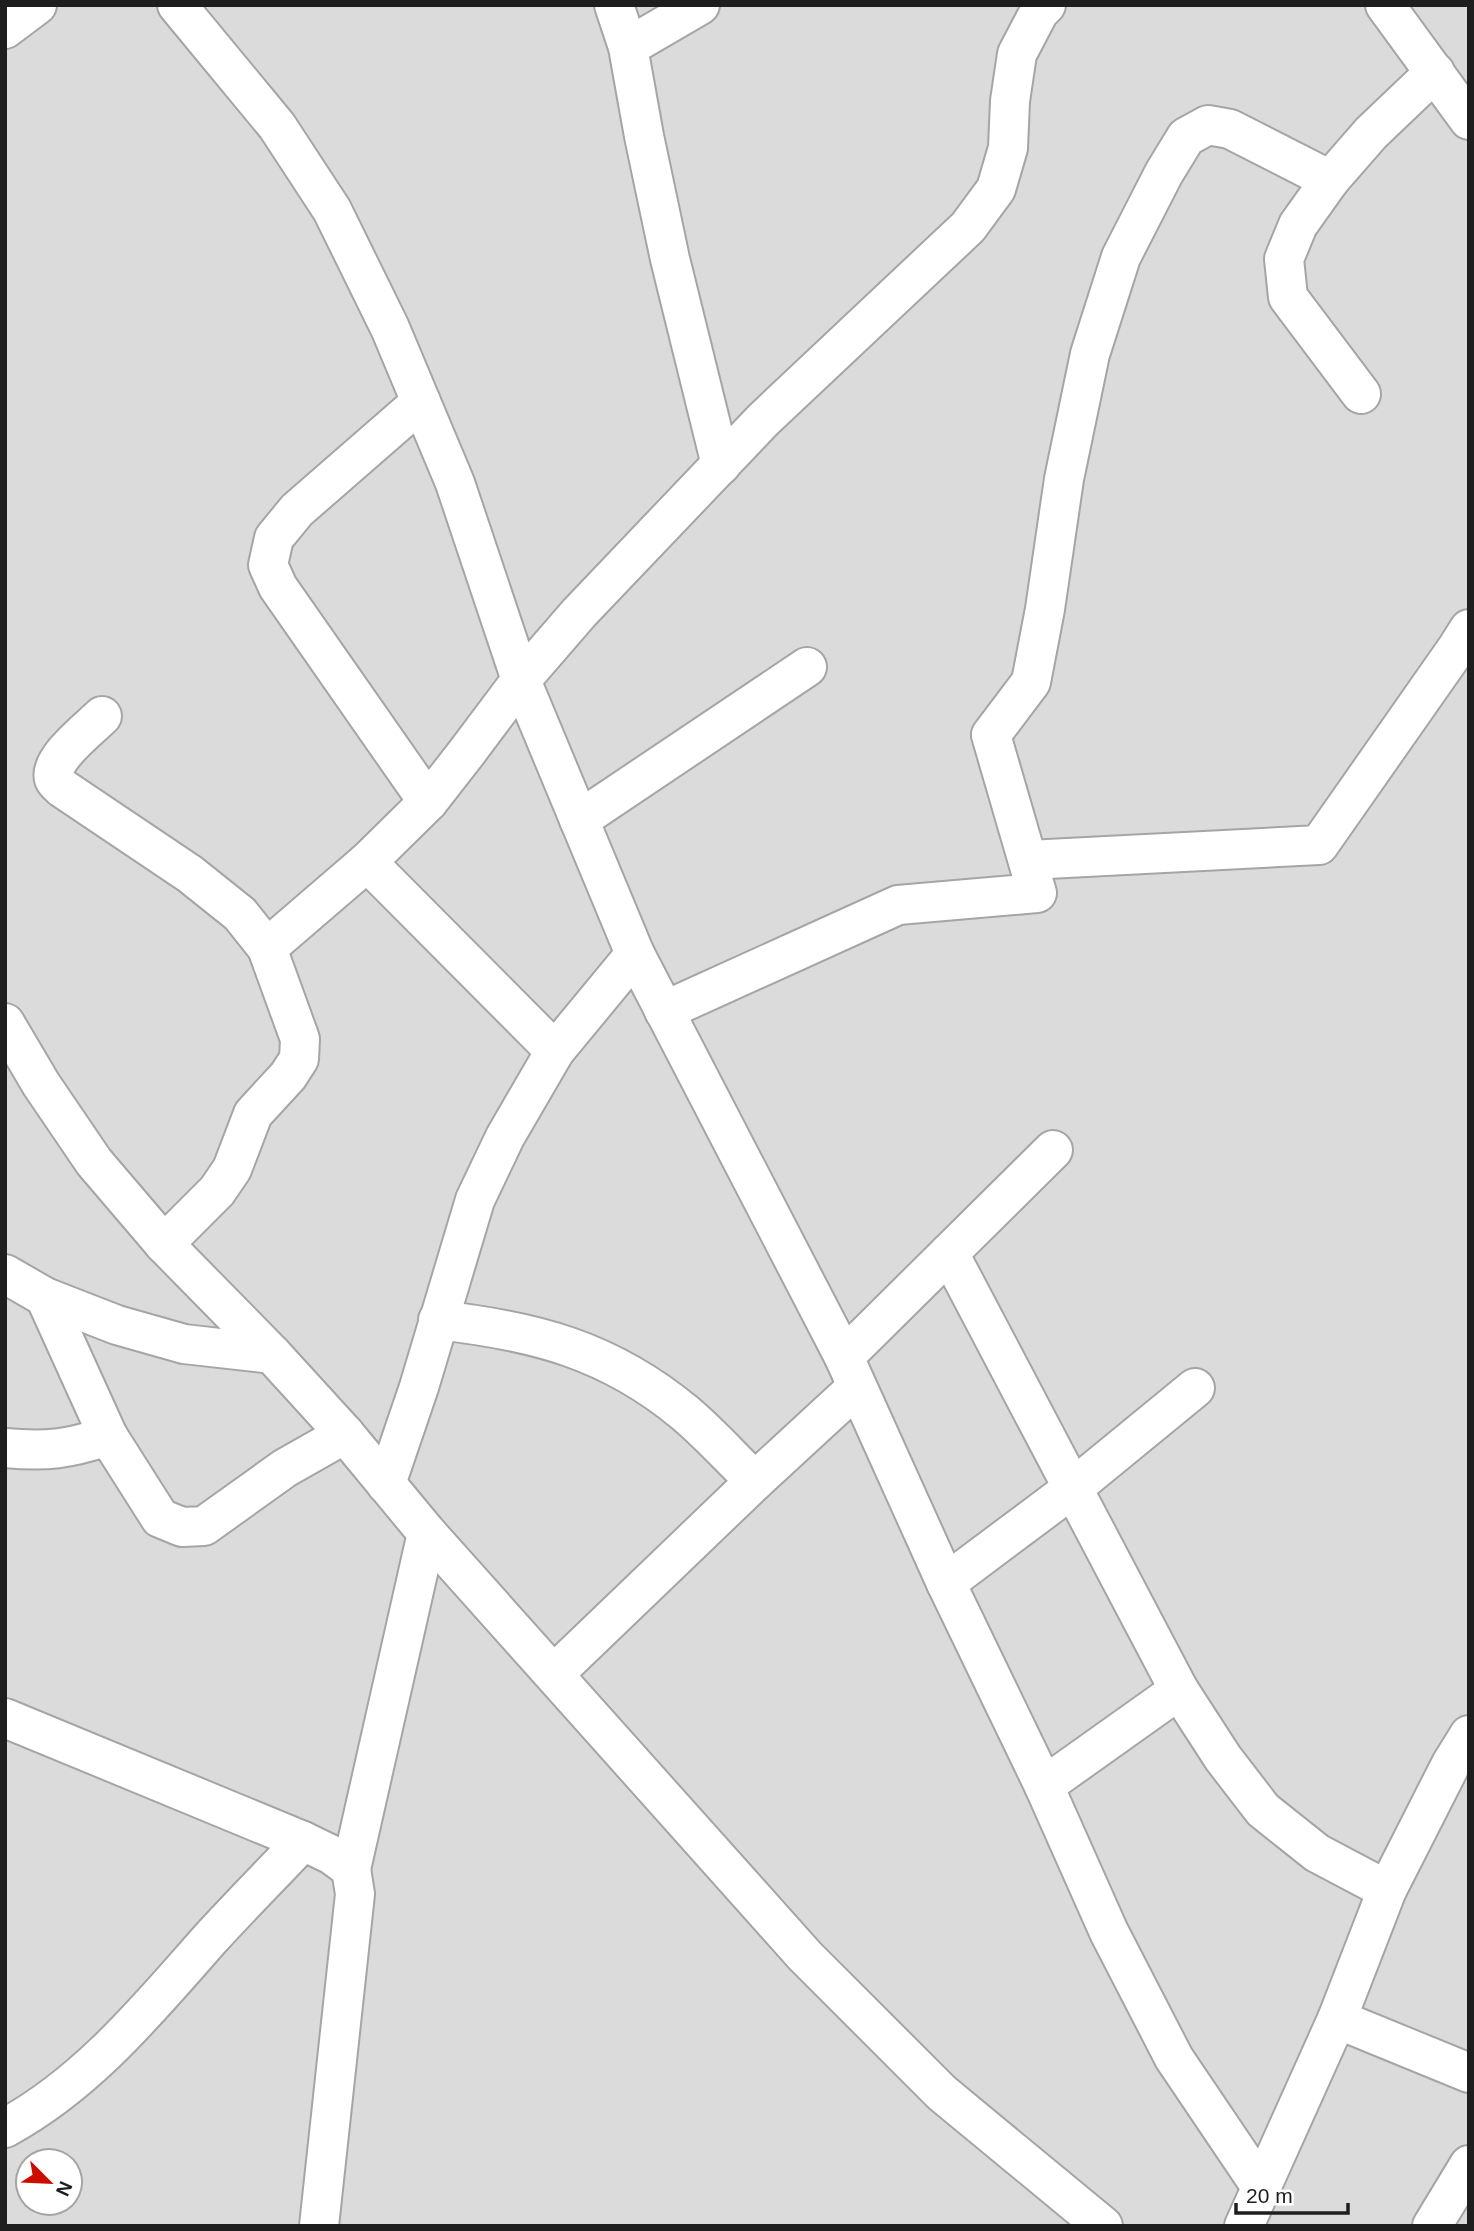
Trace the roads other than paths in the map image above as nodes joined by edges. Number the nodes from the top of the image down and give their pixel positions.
1 (37, 5) edge
2 (177, 5) edge
3 (614, 5) edge
4 (700, 5) edge
5 (1046, 5) edge
6 (1385, 5) edge
7 (5, 29) edge
8 (628, 47) junction
9 (1435, 72) junction
10 (1469, 120) edge
11 (1330, 180) junction
12 (1361, 394) dead end
13 (421, 402) junction
14 (722, 465) junction
15 (1469, 629) edge
16 (807, 667) dead end
17 (521, 680) junction
18 (102, 716) dead end
19 (428, 802) junction
20 (579, 820) junction
21 (1028, 860) junction
22 (367, 862) junction
23 (267, 948) junction
24 (635, 954) junction
25 (664, 1011) junction
26 (5, 1023) edge
27 (555, 1051) junction
28 (1053, 1150) dead end
29 (164, 1244) junction
30 (948, 1253) junction
31 (5, 1275) edge
32 (45, 1297) junction
33 (438, 1320) junction
34 (272, 1354) junction
35 (850, 1372) junction
36 (1195, 1388) dead end
37 (345, 1434) junction
38 (108, 1436) junction
39 (5, 1448) edge
40 (755, 1481) junction
41 (386, 1484) junction
42 (1073, 1488) junction
43 (427, 1533) junction
44 (946, 1583) junction
45 (554, 1674) junction
46 (1179, 1690) junction
47 (5, 1718) edge
48 (1463, 1757) edge
49 (1044, 1786) junction
50 (303, 1841) junction
51 (351, 1869) junction
52 (1387, 1891) junction
53 (1336, 2019) junction
54 (1469, 2073) edge
55 (5, 2128) edge
56 (1469, 2165) edge
57 (1261, 2186) junction
58 (319, 2226) edge
59 (1103, 2226) edge
60 (1244, 2226) edge
61 (1432, 2226) edge

1 - 7 street
2 - 13 street
3 - 8 street
4 - 8 street
5 - 14 street
6 - 9 street
8 - 14 street
9 - 10 street
9 - 11 street
11 - 12 street
11 - 21 street
13 - 17 street
13 - 19 street
14 - 17 street
15 - 21 street
16 - 20 street
17 - 19 street
17 - 20 street
18 - 23 street
19 - 22 street
20 - 24 street
21 - 25 street
22 - 23 street
22 - 27 street
23 - 29 street
24 - 25 street
24 - 27 street
25 - 35 street
26 - 29 street
27 - 33 street
28 - 30 street
29 - 34 street
30 - 35 street
30 - 42 street
31 - 32 street
32 - 34 street
32 - 38 street
33 - 40 street
33 - 41 street
34 - 37 street
35 - 40 street
35 - 44 street
36 - 42 street
37 - 38 street
37 - 41 street
38 - 39 street
40 - 45 street
41 - 43 street
42 - 44 street
42 - 46 street
43 - 45 street
43 - 51 street
44 - 49 street
45 - 59 street
46 - 49 street
46 - 52 street
47 - 50 street
48 - 52 street
49 - 57 street
50 - 51 street
50 - 55 street
51 - 58 street
52 - 53 street
53 - 54 street
53 - 57 street
56 - 61 street
57 - 60 street

